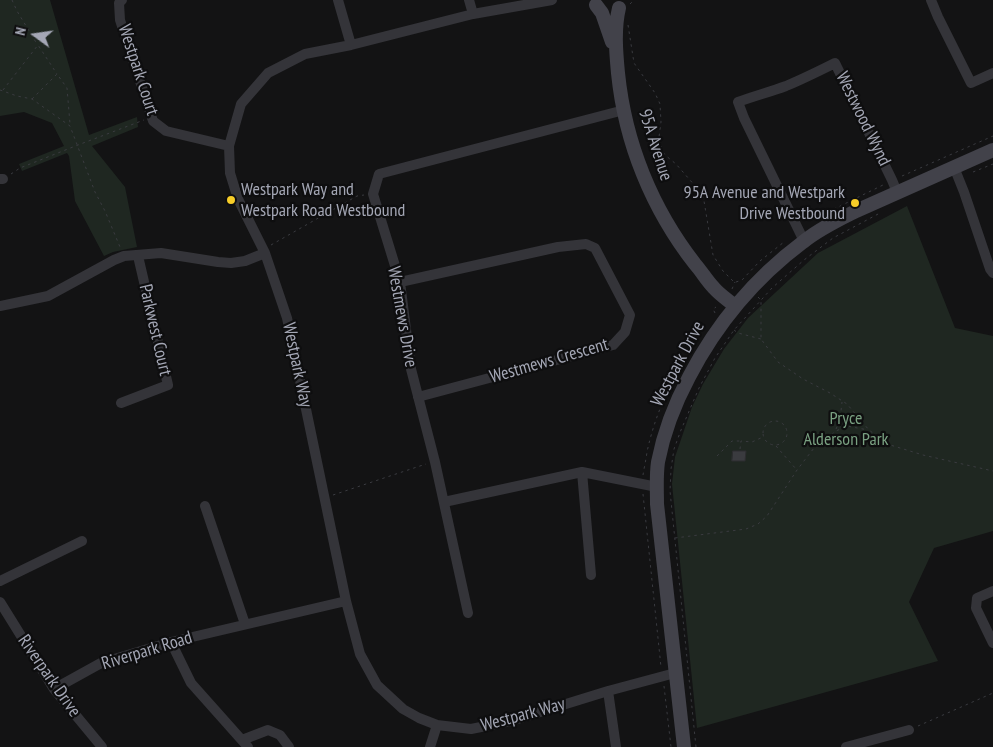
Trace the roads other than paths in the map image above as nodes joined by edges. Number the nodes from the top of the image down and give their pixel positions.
1 (122, 0) edge
2 (338, 0) edge
3 (469, 0) edge
4 (552, 0) edge
5 (931, 0) edge
6 (593, 2) edge
7 (624, 6) edge
8 (473, 14) junction
9 (351, 45) junction
10 (616, 58) junction
11 (993, 73) edge
12 (624, 110) junction
13 (229, 146) junction
14 (993, 150) edge
15 (956, 172) junction
16 (897, 192) junction
17 (804, 241) junction
18 (264, 253) junction
19 (138, 256) junction
20 (993, 273) edge
21 (400, 282) junction
22 (0, 306) edge
23 (735, 306) junction
24 (418, 397) junction
25 (121, 403) dead end
26 (582, 472) junction
27 (657, 487) junction
28 (444, 502) junction
29 (204, 506) dead end
30 (82, 541) dead end
31 (591, 575) dead end
32 (0, 581) edge
33 (993, 591) edge
34 (346, 601) junction
35 (0, 602) edge
36 (468, 613) dead end
37 (245, 624) junction
38 (172, 642) junction
39 (993, 643) edge
40 (675, 673) junction
41 (54, 689) junction
42 (608, 691) junction
43 (437, 725) junction
44 (909, 730) road end
45 (245, 744) edge
46 (102, 747) edge
47 (288, 747) edge
48 (430, 747) edge
49 (616, 747) edge
50 (684, 747) edge
51 (846, 747) edge

1 - 13 street, Westpark Court
2 - 9 street
3 - 8 street
4 - 8 street, Westpark Way
5 - 11 street
6 - 7 street
6 - 10 street, 95A Avenue
7 - 10 street, 95A Avenue
8 - 9 street, Westpark Way
9 - 13 street, Westpark Way
10 - 12 street, 95A Avenue
12 - 21 street, Westmews Drive
12 - 23 street, 95A Avenue
13 - 18 street, Westpark Way
14 - 15 street, Westpark Drive
15 - 16 street, Westpark Drive
15 - 20 street
16 - 17 street, Westpark Drive
16 - 17 street, Westwood Wynd
17 - 23 street, Westpark Drive
18 - 19 street
18 - 34 street, Westpark Way
19 - 22 street
19 - 25 street, Parkwest Court
21 - 24 street, Westmews Drive
21 - 24 street, Westmews Crescent
23 - 27 street, Westpark Drive
24 - 28 street, Westmews Drive
26 - 27 street
26 - 28 street
26 - 31 street
27 - 40 street, Westpark Drive
28 - 36 street, Westmews Drive
29 - 37 street
30 - 32 street
33 - 39 street
34 - 37 street, Riverpark Road
34 - 43 street, Westpark Way
35 - 41 street, Riverpark Drive
37 - 38 street, Riverpark Road
38 - 41 street, Riverpark Road
38 - 45 street
40 - 42 street, Westpark Way
40 - 50 street, Westpark Drive
41 - 46 street, Riverpark Drive
42 - 43 street, Westpark Way
42 - 49 street
43 - 48 street
44 - 51 street
45 - 47 street

